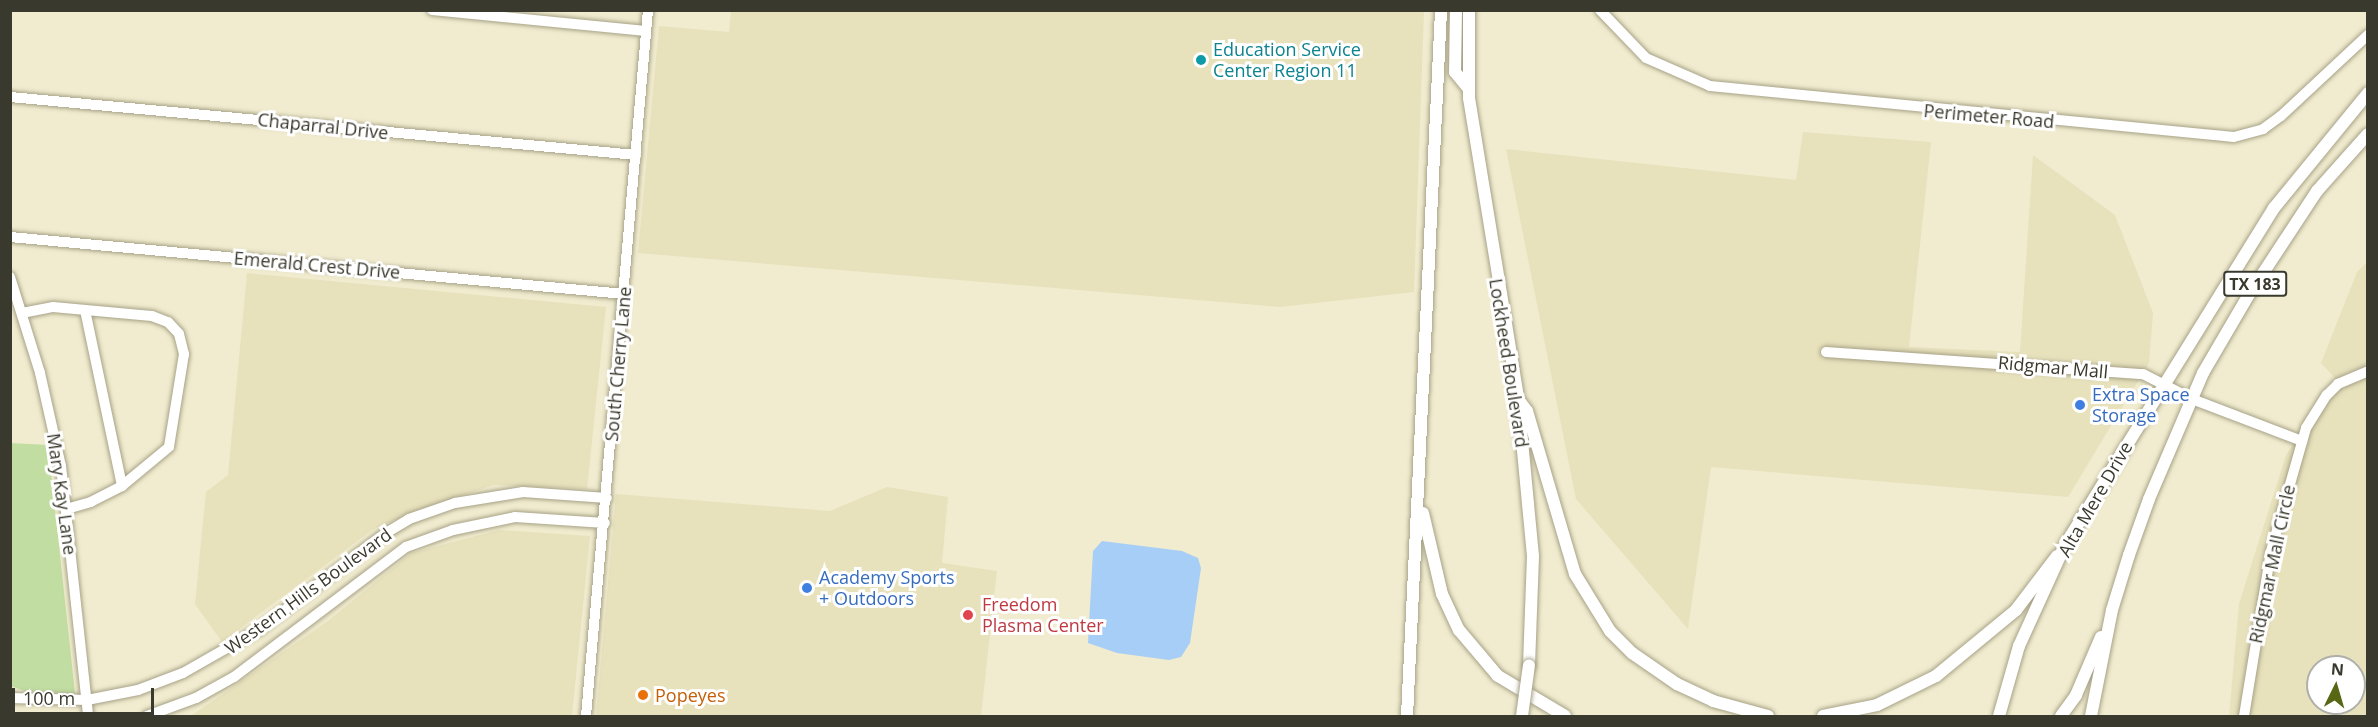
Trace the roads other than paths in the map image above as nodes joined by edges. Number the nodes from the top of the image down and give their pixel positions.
1 (432, 10) edge
2 (648, 10) edge
3 (1456, 10) edge
4 (1469, 10) edge
5 (1600, 10) edge
6 (1439, 12) edge
7 (646, 32) junction
8 (2367, 35) edge
9 (1469, 89) junction
10 (2367, 93) edge
11 (10, 97) edge
12 (2367, 134) edge
13 (636, 155) junction
14 (10, 237) edge
15 (10, 277) edge
16 (624, 294) junction
17 (85, 310) junction
18 (22, 313) junction
19 (1826, 352) dead end
20 (2367, 371) edge
21 (2164, 385) junction
22 (1518, 398) junction
23 (2192, 399) junction
24 (2302, 441) junction
25 (122, 486) junction
26 (1420, 497) junction
27 (607, 498) junction
28 (66, 509) junction
29 (605, 523) junction
30 (2065, 545) junction
31 (2112, 610) junction
32 (10, 698) edge
33 (87, 700) junction
34 (88, 717) edge
35 (147, 717) edge
36 (586, 717) edge
37 (1407, 717) edge
38 (1522, 717) edge
39 (1565, 717) edge
40 (1768, 717) edge
41 (1823, 717) edge
42 (2000, 717) edge
43 (2061, 717) edge
44 (2091, 717) edge
45 (2244, 717) edge

1 - 7 street
2 - 7 street, South Cherry Lane
3 - 9 main road
4 - 9 main road, Lockheed Boulevard
5 - 8 street, Perimeter Road
6 - 26 main road
7 - 13 street, South Cherry Lane
9 - 22 main road, Lockheed Boulevard
10 - 21 main road, Alta Mere Drive / TX 183
11 - 13 street, Chaparral Drive
12 - 23 main road, TX 183
13 - 16 street, South Cherry Lane
14 - 16 street, Emerald Crest Drive
15 - 18 street, Mary Kay Lane
16 - 27 street, South Cherry Lane
17 - 18 street
17 - 25 street
17 - 25 street
18 - 28 street, Mary Kay Lane
19 - 21 street, Ridgmar Mall
20 - 24 street, Ridgmar Mall Circle
21 - 23 street, Ridgmar Mall
21 - 30 main road, Alta Mere Drive / TX 183
22 - 38 main road, Lockheed Boulevard, bridge
22 - 40 main road
23 - 24 street, Ridgmar Mall
23 - 31 main road, TX 183
24 - 45 street, Ridgmar Mall Circle
25 - 28 street
26 - 37 main road
26 - 39 main road
27 - 29 street, South Cherry Lane
27 - 33 street, Western Hills Boulevard
28 - 33 street, Mary Kay Lane
29 - 35 street, Western Hills Boulevard
29 - 36 street, South Cherry Lane
30 - 41 main road
30 - 42 main road, Alta Mere Drive / TX 183
31 - 43 main road
31 - 44 main road, TX 183
32 - 33 street, Western Hills Boulevard
33 - 34 street, Mary Kay Lane

